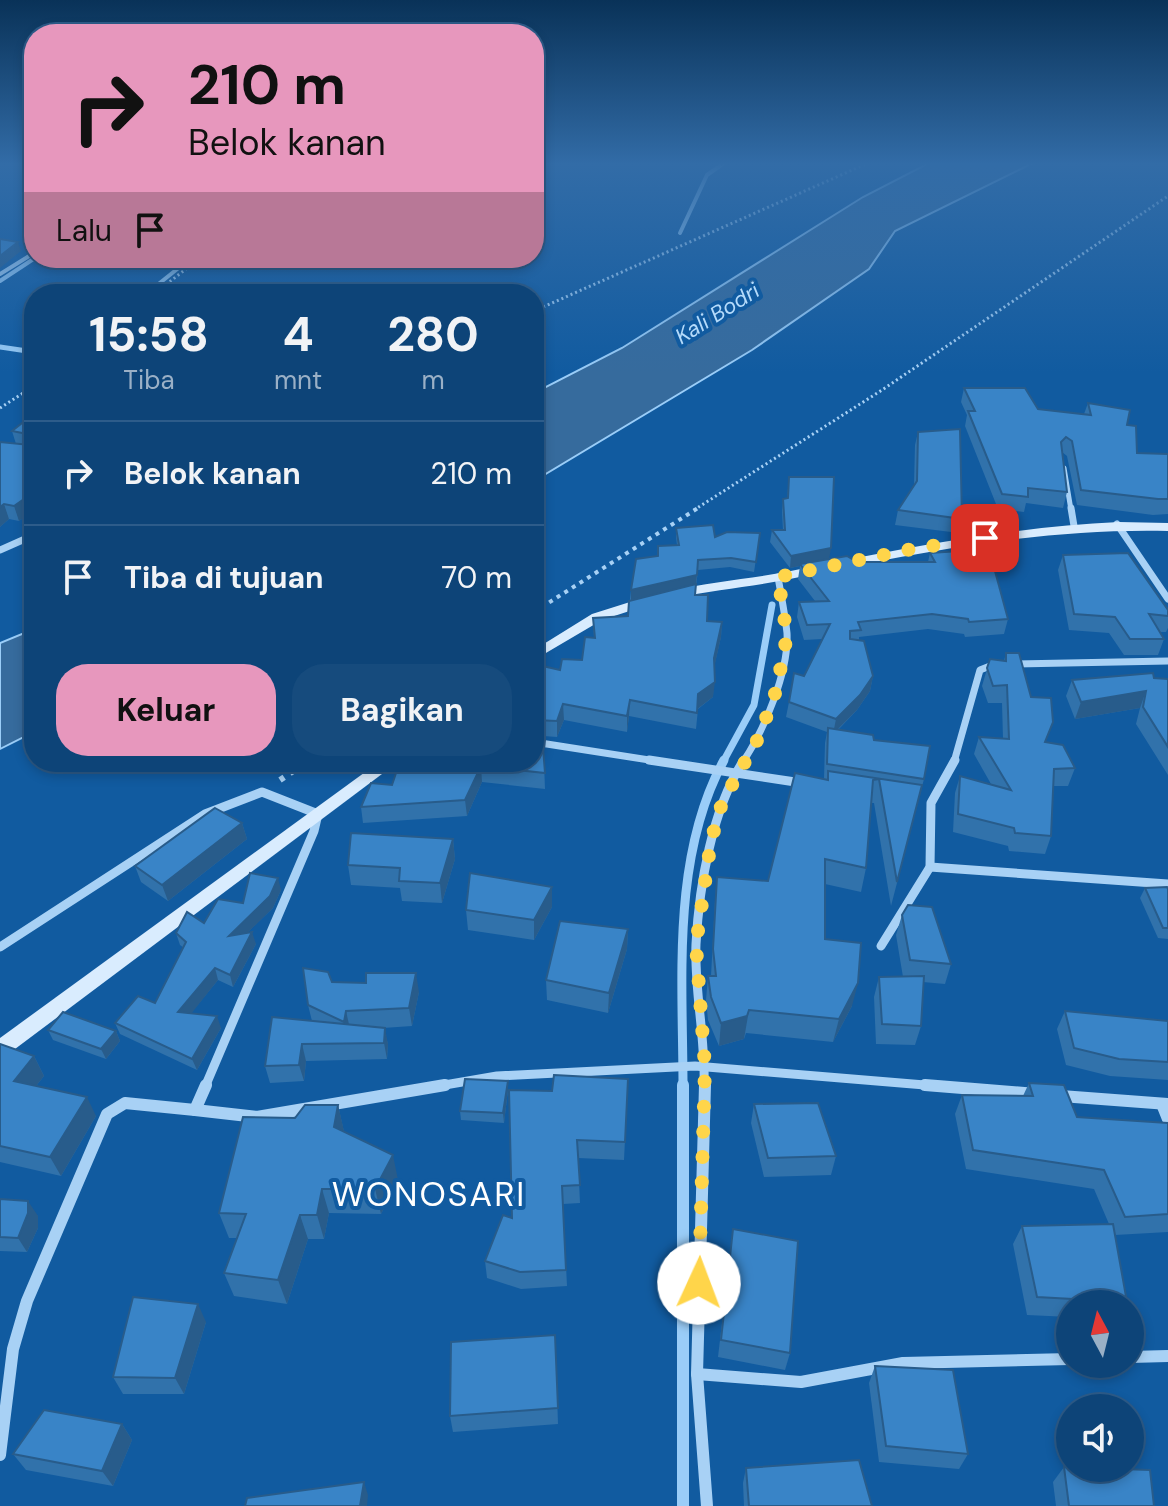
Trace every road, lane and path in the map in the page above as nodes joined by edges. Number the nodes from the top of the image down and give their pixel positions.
1 (709, 233) edge
2 (1113, 233) edge
3 (24, 259) edge
4 (187, 268) edge
5 (0, 274) edge
6 (167, 284) edge
7 (544, 307) edge
8 (24, 392) edge
9 (0, 408) edge
10 (1062, 457) edge
11 (1074, 526) junction
12 (1168, 527) edge
13 (1121, 530) junction
14 (24, 539) edge
15 (0, 550) edge
16 (778, 577) junction
17 (1168, 599) edge
18 (544, 606) edge
19 (544, 649) edge
20 (1168, 661) edge
21 (544, 743) edge
22 (292, 772) edge
23 (376, 772) edge
24 (735, 773) junction
25 (809, 784) edge
26 (262, 792) junction
27 (318, 814) junction
28 (930, 867) junction
29 (1168, 884) edge
30 (881, 946) dead end
31 (0, 947) edge
32 (0, 1049) edge
33 (700, 1067) junction
34 (1165, 1104) edge
35 (195, 1110) junction
36 (1168, 1119) edge
37 (1168, 1356) edge
38 (1144, 1357) edge
39 (1056, 1359) edge
40 (697, 1374) junction
41 (0, 1455) edge
42 (707, 1506) edge

1 - 7 path
2 - 18 path
3 - 5 street
4 - 6 path
8 - 9 path
10 - 11 street
11 - 13 street
11 - 16 street
12 - 13 street
13 - 17 street
14 - 15 street
16 - 19 street
16 - 24 street
20 - 28 street
21 - 24 street
22 - 26 path
23 - 27 street
24 - 25 street
24 - 33 street
26 - 27 street
26 - 31 street
27 - 32 street
27 - 35 street
28 - 29 street
28 - 30 street
33 - 34 street
33 - 35 street
33 - 40 street
34 - 36 street
35 - 41 street
37 - 38 street
39 - 40 street
40 - 42 street

